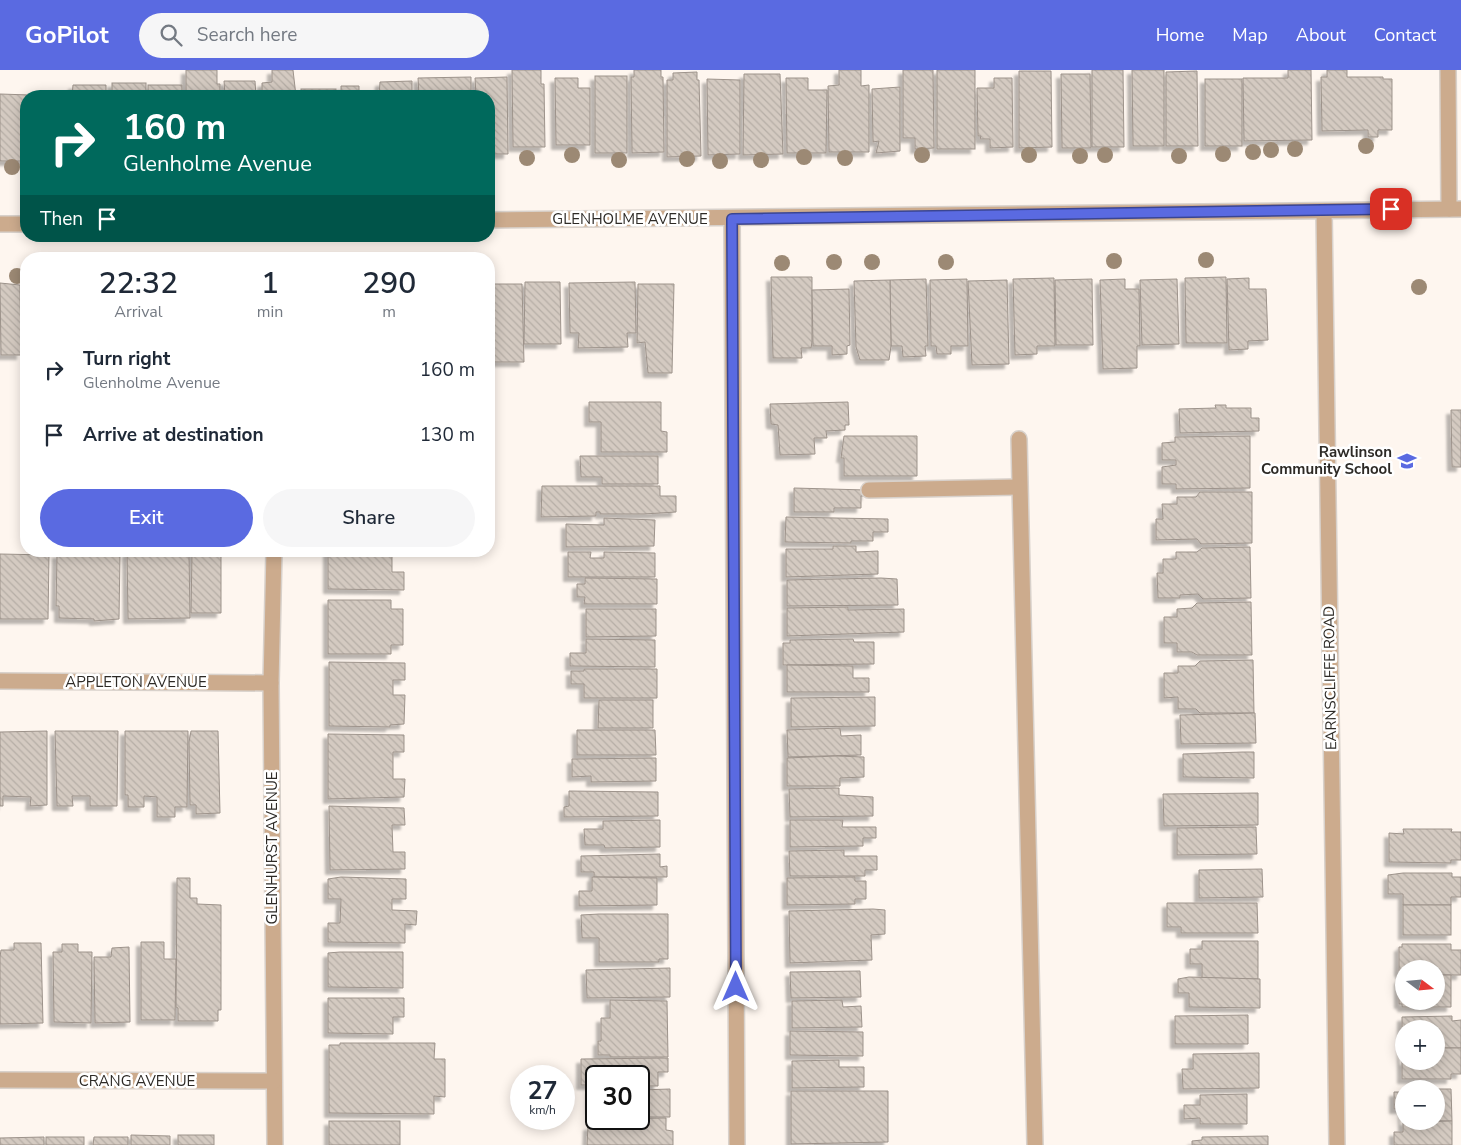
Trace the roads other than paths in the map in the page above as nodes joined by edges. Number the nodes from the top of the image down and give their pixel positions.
1 (1448, 70) edge
2 (1455, 209) edge
3 (1324, 211) junction
4 (732, 219) junction
5 (495, 220) edge
6 (0, 224) edge
7 (20, 224) edge
8 (1019, 438) dead end
9 (1019, 488) junction
10 (870, 490) dead end
11 (274, 557) edge
12 (0, 681) edge
13 (272, 683) junction
14 (0, 1080) edge
15 (274, 1081) junction
16 (275, 1145) edge
17 (737, 1145) edge
18 (1035, 1145) edge
19 (1337, 1145) edge

1 - 2 street
2 - 3 street, GLENHOLME AVENUE
3 - 4 street, GLENHOLME AVENUE
3 - 19 street, EARNSCLIFFE ROAD
4 - 5 street, GLENHOLME AVENUE
4 - 17 street
6 - 7 street
8 - 9 street
9 - 10 street
9 - 18 street
11 - 13 street, GLENHURST AVENUE
12 - 13 street, APPLETON AVENUE
13 - 15 street, GLENHURST AVENUE
14 - 15 street, CRANG AVENUE
15 - 16 street, GLENHURST AVENUE

